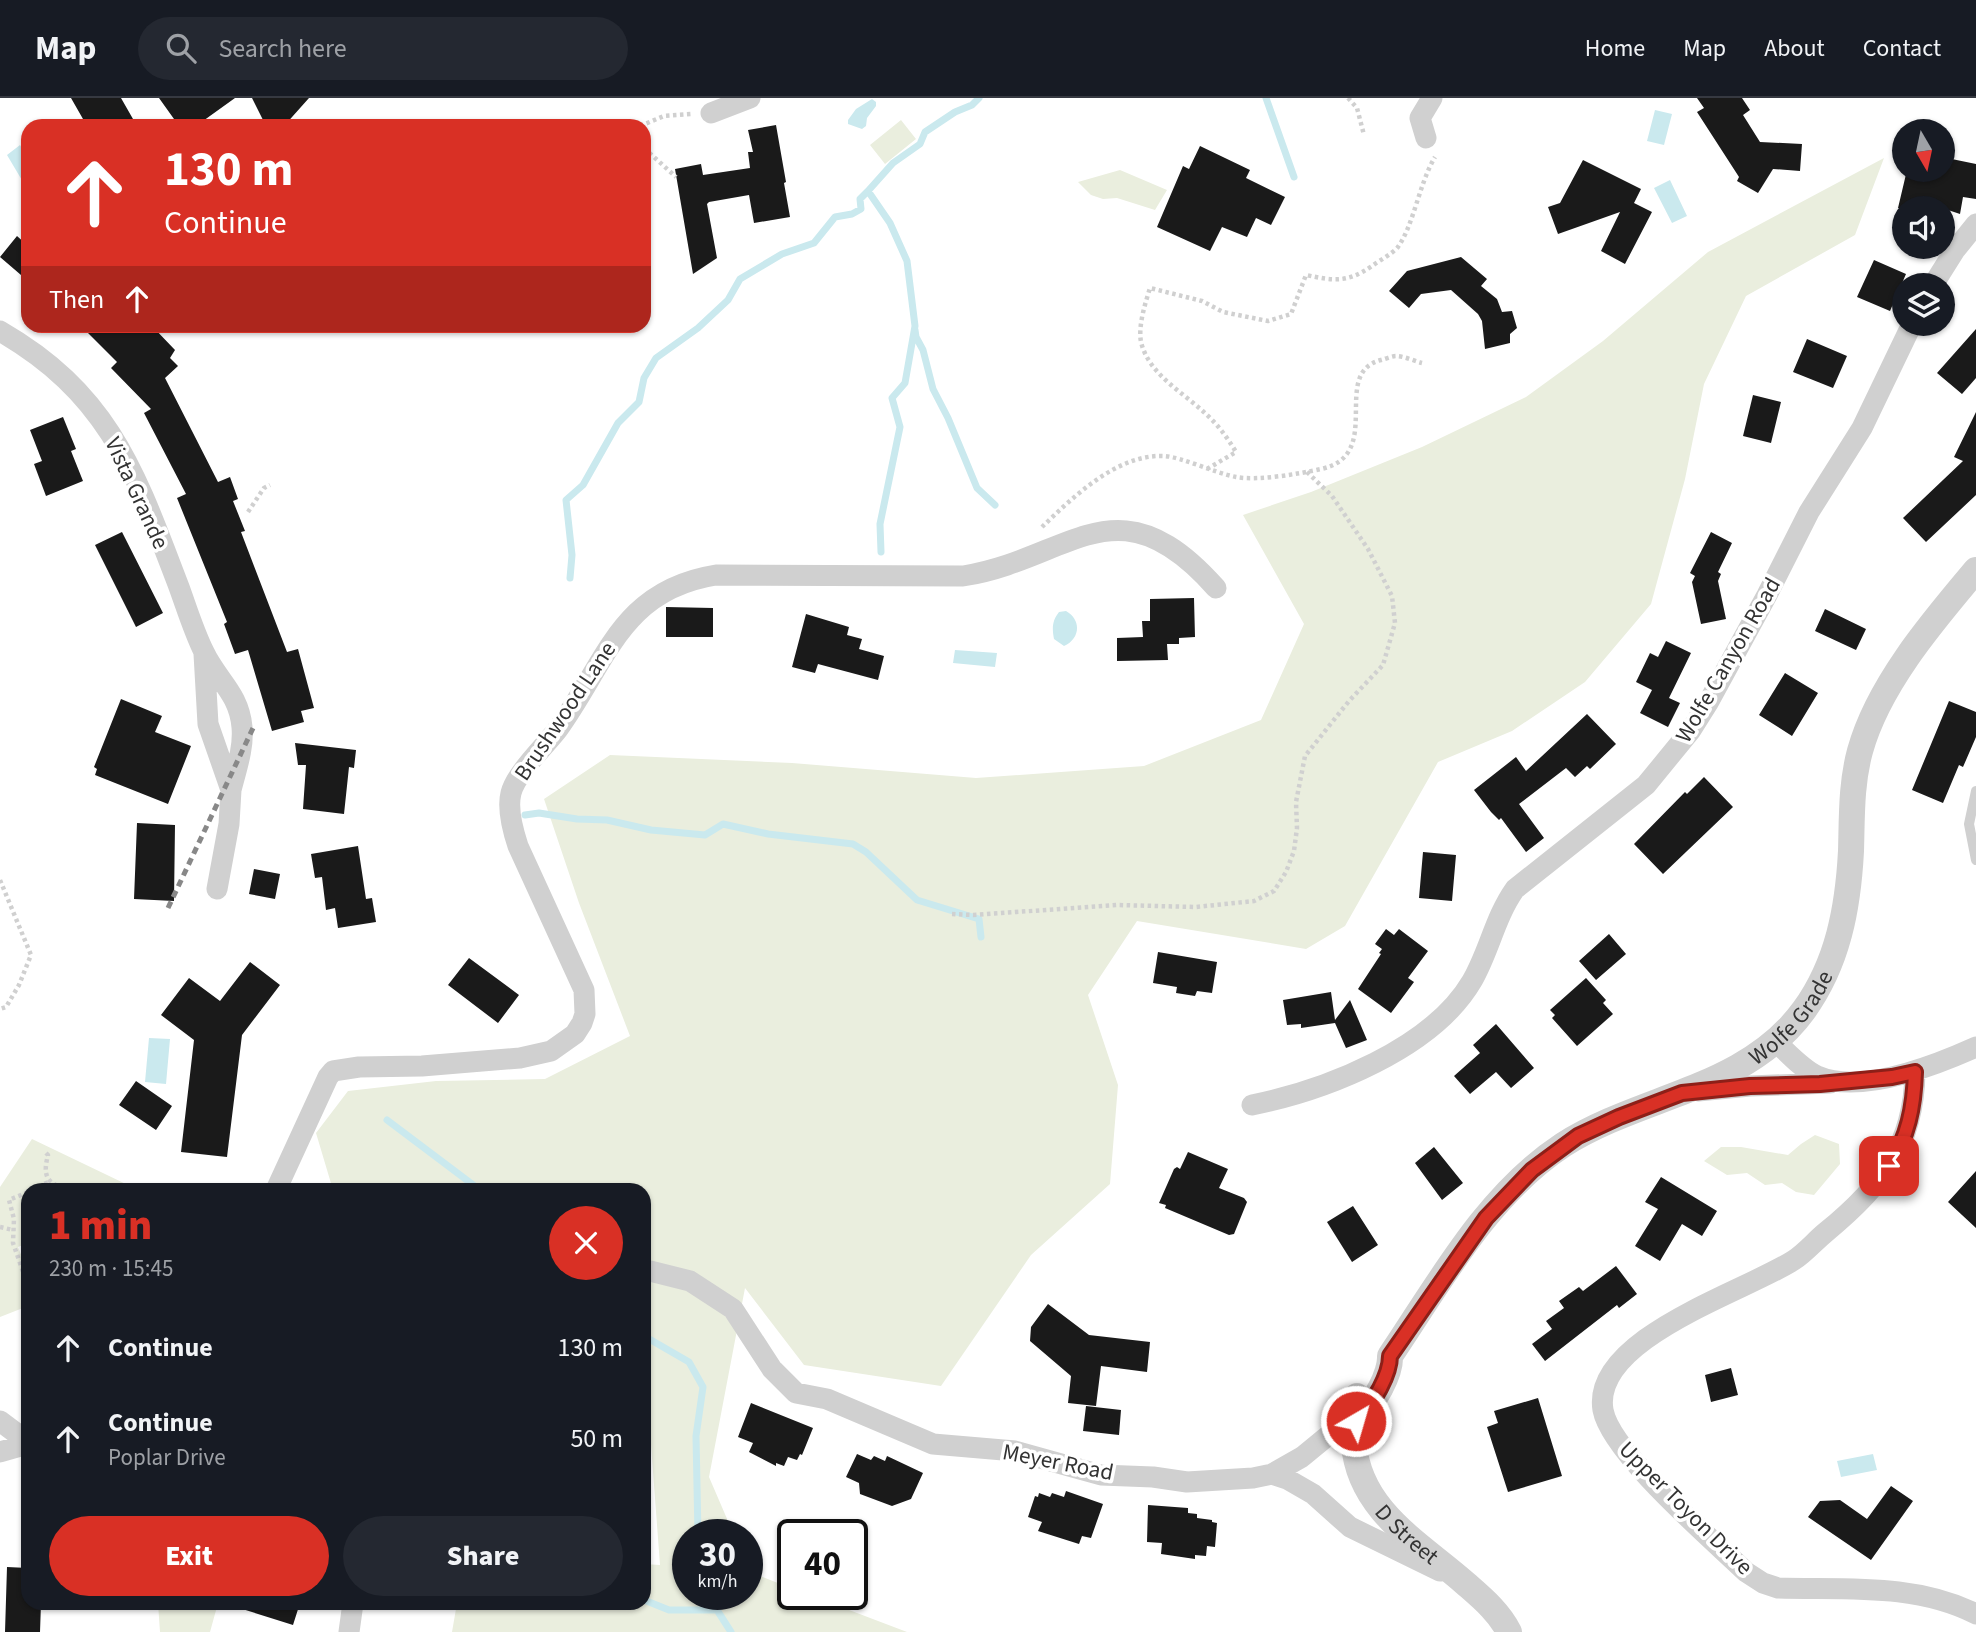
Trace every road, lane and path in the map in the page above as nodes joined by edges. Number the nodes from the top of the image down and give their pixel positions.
1 (750, 98) edge
2 (1348, 98) edge
3 (1432, 98) edge
4 (711, 113) joint
5 (651, 121) edge
6 (1364, 135) dead end
7 (1433, 145) joint
8 (651, 154) edge
9 (676, 177) dead end
10 (1976, 224) edge
11 (1941, 273) edge
12 (0, 331) edge
13 (1907, 336) edge
14 (1422, 363) dead end
15 (1207, 469) junction
16 (1306, 471) junction
17 (270, 485) dead end
18 (248, 513) dead end
19 (1040, 530) dead end
20 (1976, 570) edge
21 (1216, 588) dead end
22 (204, 654) junction
23 (231, 790) junction
24 (1976, 791) edge
25 (1976, 860) edge
26 (0, 880) edge
27 (217, 889) dead end
28 (952, 914) dead end
29 (0, 1009) edge
30 (1775, 1041) junction
31 (1976, 1047) edge
32 (1915, 1072) junction
33 (1854, 1080) junction
34 (1682, 1093) junction
35 (1252, 1105) dead end
36 (46, 1153) dead end
37 (48, 1182) edge
38 (279, 1183) edge
39 (21, 1195) edge
40 (0, 1227) edge
41 (13, 1230) junction
42 (21, 1266) edge
43 (651, 1271) edge
44 (1358, 1411) junction
45 (0, 1421) edge
46 (21, 1438) edge
47 (21, 1445) edge
48 (0, 1452) edge
49 (1272, 1474) junction
50 (1463, 1581) junction
51 (352, 1610) edge
52 (1976, 1614) edge
53 (349, 1632) edge
54 (1509, 1632) edge

1 - 4 street
2 - 6 path
3 - 7 street
4 - 5 path
7 - 15 path
8 - 9 path
10 - 11 street
12 - 22 street, Vista Grande
13 - 35 street, Wolfe Canyon Road
14 - 16 path
15 - 16 path
15 - 19 path
16 - 28 path
17 - 18 path
20 - 30 street, Wolfe Grade
21 - 38 street, Brushwood Lane
22 - 23 street, Vista Grande
22 - 23 street, Vista Grande
23 - 27 street, Vista Grande
24 - 25 lane
26 - 29 path
30 - 33 street
30 - 34 street, Wolfe Grade
31 - 32 street
32 - 33 street
32 - 52 street, Upper Toyon Drive
33 - 34 street
34 - 44 street, Wolfe Grade
36 - 37 path
39 - 41 path
40 - 41 path
41 - 42 path
43 - 49 street, Meyer Road
44 - 49 street, Wolfe Grade
44 - 50 street, D Street
45 - 46 street
47 - 48 street
49 - 50 street
50 - 54 street, D Street
51 - 53 street

